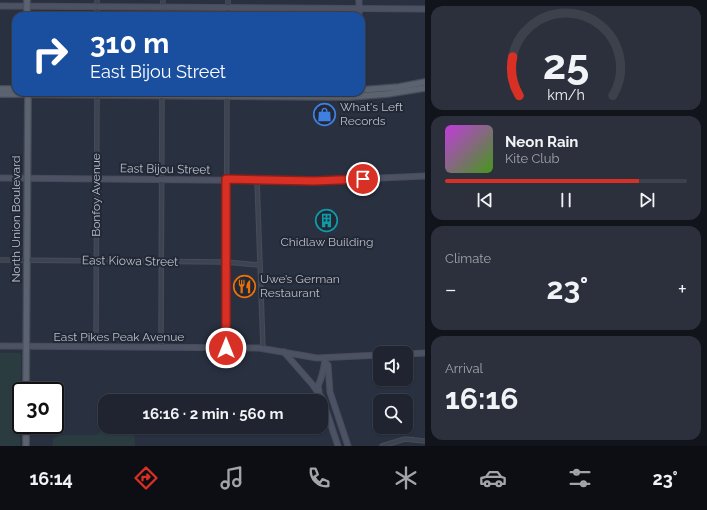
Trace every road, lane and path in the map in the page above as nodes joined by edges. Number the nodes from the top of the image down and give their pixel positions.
1 (27, 0) edge
2 (97, 0) edge
3 (162, 0) edge
4 (228, 0) edge
5 (359, 0) edge
6 (0, 6) edge
7 (27, 7) junction
8 (97, 7) junction
9 (162, 7) junction
10 (228, 8) junction
11 (291, 8) junction
12 (359, 8) junction
13 (425, 9) edge
14 (28, 12) edge
15 (97, 12) edge
16 (162, 12) edge
17 (228, 12) edge
18 (291, 12) edge
19 (359, 12) edge
20 (425, 82) edge
21 (425, 88) edge
22 (0, 89) edge
23 (12, 89) edge
24 (365, 92) edge
25 (365, 93) edge
26 (0, 94) edge
27 (12, 94) edge
28 (28, 96) edge
29 (97, 96) edge
30 (162, 96) edge
31 (227, 96) edge
32 (425, 176) edge
33 (0, 178) edge
34 (96, 178) junction
35 (27, 179) junction
36 (161, 179) junction
37 (226, 179) junction
38 (257, 180) junction
39 (0, 260) edge
40 (27, 260) junction
41 (96, 261) junction
42 (161, 262) junction
43 (226, 262) junction
44 (260, 265) junction
45 (0, 346) edge
46 (26, 346) junction
47 (96, 347) junction
48 (161, 347) junction
49 (226, 348) junction
50 (263, 348) junction
51 (283, 351) junction
52 (425, 353) edge
53 (413, 354) edge
54 (373, 356) edge
55 (325, 360) junction
56 (26, 382) edge
57 (319, 394) edge
58 (321, 394) edge
59 (328, 416) edge
60 (26, 434) edge
61 (425, 441) edge
62 (26, 446) edge
63 (338, 446) edge
64 (348, 446) edge
65 (382, 446) edge

1 - 7 main road
2 - 8 street
3 - 9 street
4 - 10 street
5 - 12 street
6 - 7 street
7 - 8 street
7 - 14 main road
8 - 9 street
8 - 15 street
9 - 10 street
9 - 16 street
10 - 11 street
10 - 17 street
11 - 12 street
11 - 18 street
12 - 13 street
12 - 19 street
20 - 24 main road
21 - 25 main road
22 - 23 main road
26 - 27 main road
28 - 35 main road, North Union Boulevard
29 - 34 street, Bonfoy Avenue
30 - 36 street
31 - 37 street
32 - 38 street, East Bijou Street
33 - 35 street, East Bijou Street
34 - 35 street, East Bijou Street
34 - 36 street, East Bijou Street
34 - 41 street, Bonfoy Avenue
35 - 40 main road, North Union Boulevard
36 - 37 street, East Bijou Street
36 - 42 street
37 - 38 street, East Bijou Street
37 - 43 street
38 - 44 street
39 - 40 street, East Kiowa Street
40 - 41 street, East Kiowa Street
40 - 46 main road, North Union Boulevard
41 - 42 street, East Kiowa Street
41 - 47 street, Bonfoy Avenue
42 - 43 street, East Kiowa Street
42 - 48 street
43 - 44 street, East Kiowa Street
43 - 49 street
44 - 50 street
45 - 46 street, East Pikes Peak Avenue
46 - 47 street, East Pikes Peak Avenue
46 - 56 main road, North Union Boulevard
47 - 48 street, East Pikes Peak Avenue
48 - 49 street, East Pikes Peak Avenue
49 - 50 street, East Pikes Peak Avenue
50 - 51 street, East Pikes Peak Avenue
51 - 55 street, East Pikes Peak Avenue
51 - 57 street
52 - 53 street
54 - 55 street, East Pikes Peak Avenue
55 - 58 street
55 - 64 street
59 - 63 street
60 - 62 main road
61 - 65 street

